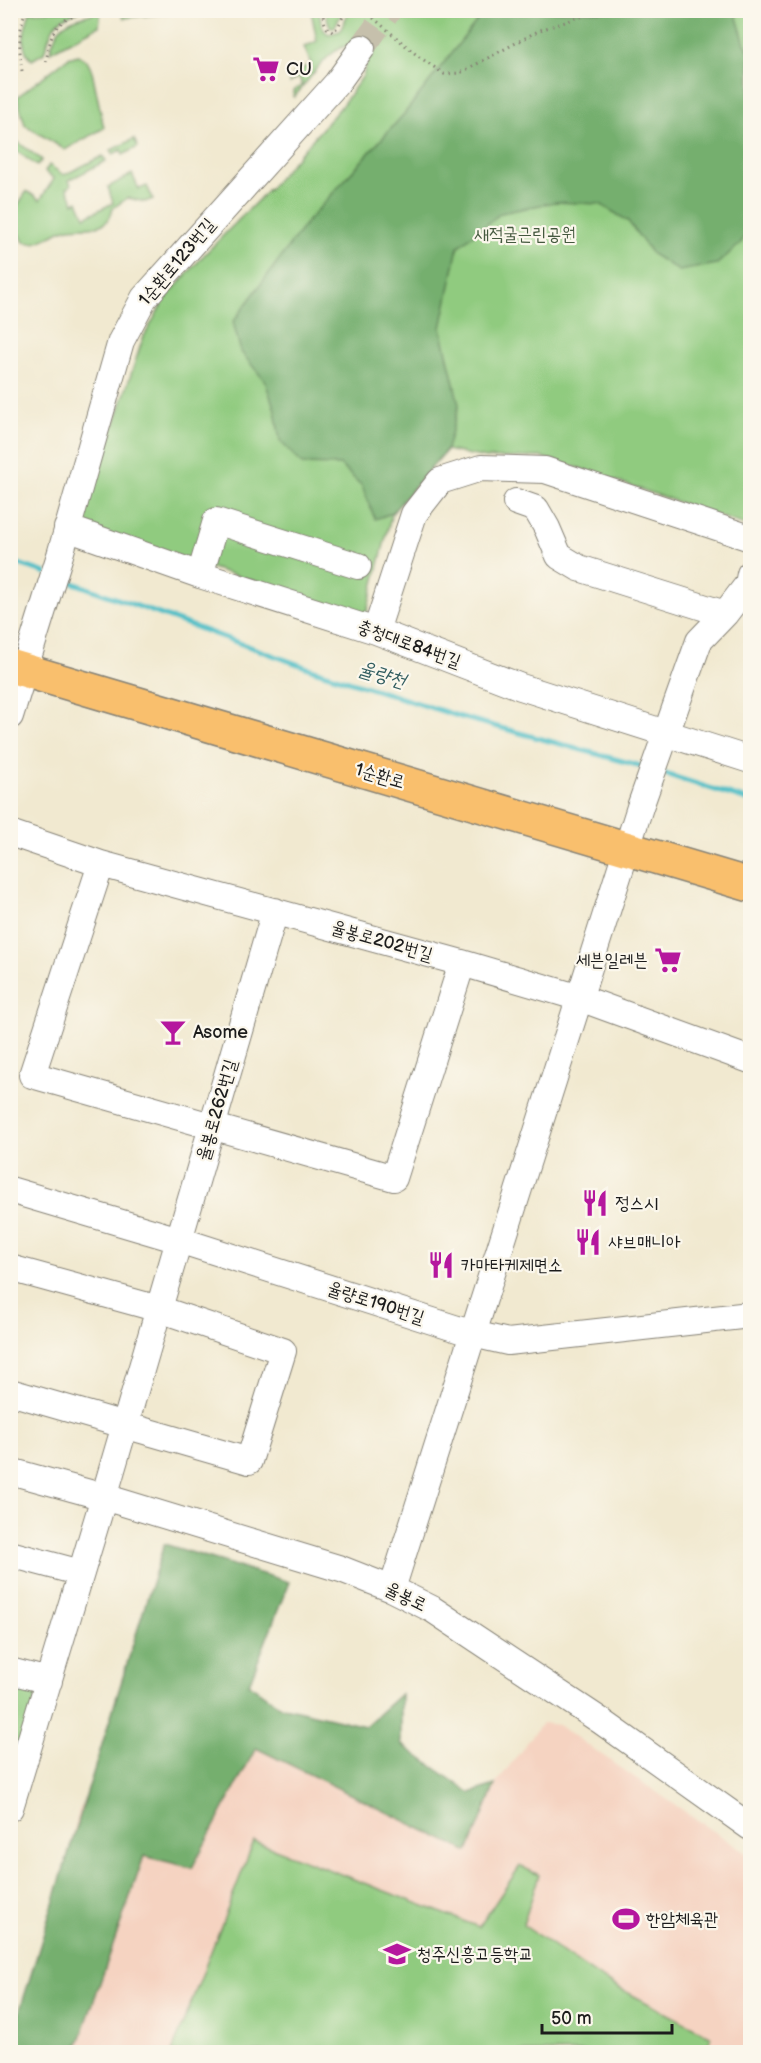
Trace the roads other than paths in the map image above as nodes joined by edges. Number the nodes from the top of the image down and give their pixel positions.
1 (362, 48) tunnel mouth
2 (516, 502) dead end
3 (67, 528) junction
4 (750, 538) edge
5 (358, 566) dead end
6 (750, 574) edge
7 (200, 575) junction
8 (725, 614) junction
9 (376, 631) junction
10 (17, 668) edge
11 (10, 716) edge
12 (666, 734) junction
13 (750, 760) edge
14 (10, 833) edge
15 (628, 849) junction
16 (101, 864) junction
17 (750, 885) edge
18 (275, 911) junction
19 (462, 963) junction
20 (580, 998) junction
21 (750, 1060) edge
22 (212, 1125) junction
23 (10, 1190) edge
24 (179, 1240) junction
25 (10, 1268) edge
26 (159, 1308) junction
27 (749, 1311) edge
28 (473, 1334) junction
29 (10, 1392) edge
30 (125, 1424) junction
31 (10, 1471) edge
32 (104, 1497) junction
33 (10, 1554) edge
34 (81, 1573) junction
35 (392, 1589) junction
36 (10, 1671) edge
37 (49, 1681) junction
38 (13, 1793) edge
39 (750, 1827) edge

1 - 3 street, 1순환로123번길
2 - 8 street
3 - 7 street, 충청대로84번길
3 - 10 street, 1순환로123번길
4 - 9 street
5 - 7 street
6 - 8 street
7 - 9 street, 충청대로84번길
8 - 12 street
9 - 12 street, 충청대로84번길
10 - 11 street, 1순환로123번길
10 - 15 main road, 1순환로
12 - 13 street, 충청대로84번길
12 - 15 street
14 - 16 street, 율봉로202번길
15 - 17 main road, 1순환로
15 - 20 street
16 - 18 street, 율봉로202번길
16 - 22 street
18 - 19 street, 율봉로202번길
18 - 22 street, 율봉로262번길
19 - 20 street, 율봉로202번길
19 - 22 street
20 - 21 street, 율봉로202번길
20 - 28 street
22 - 24 street, 율봉로262번길
23 - 24 street, 율량로190번길
24 - 26 street, 율봉로262번길
24 - 28 street, 율량로190번길
25 - 26 street
26 - 30 street, 율봉로262번길
26 - 30 street
27 - 28 street, 율량로190번길
28 - 35 street
29 - 30 street
30 - 32 street, 율봉로262번길
31 - 32 street, 율봉로
32 - 34 street, 율봉로262번길
32 - 35 street, 율봉로
33 - 34 street
34 - 37 street, 율봉로262번길
35 - 39 street, 율봉로
36 - 37 street
37 - 38 street, 율봉로262번길

